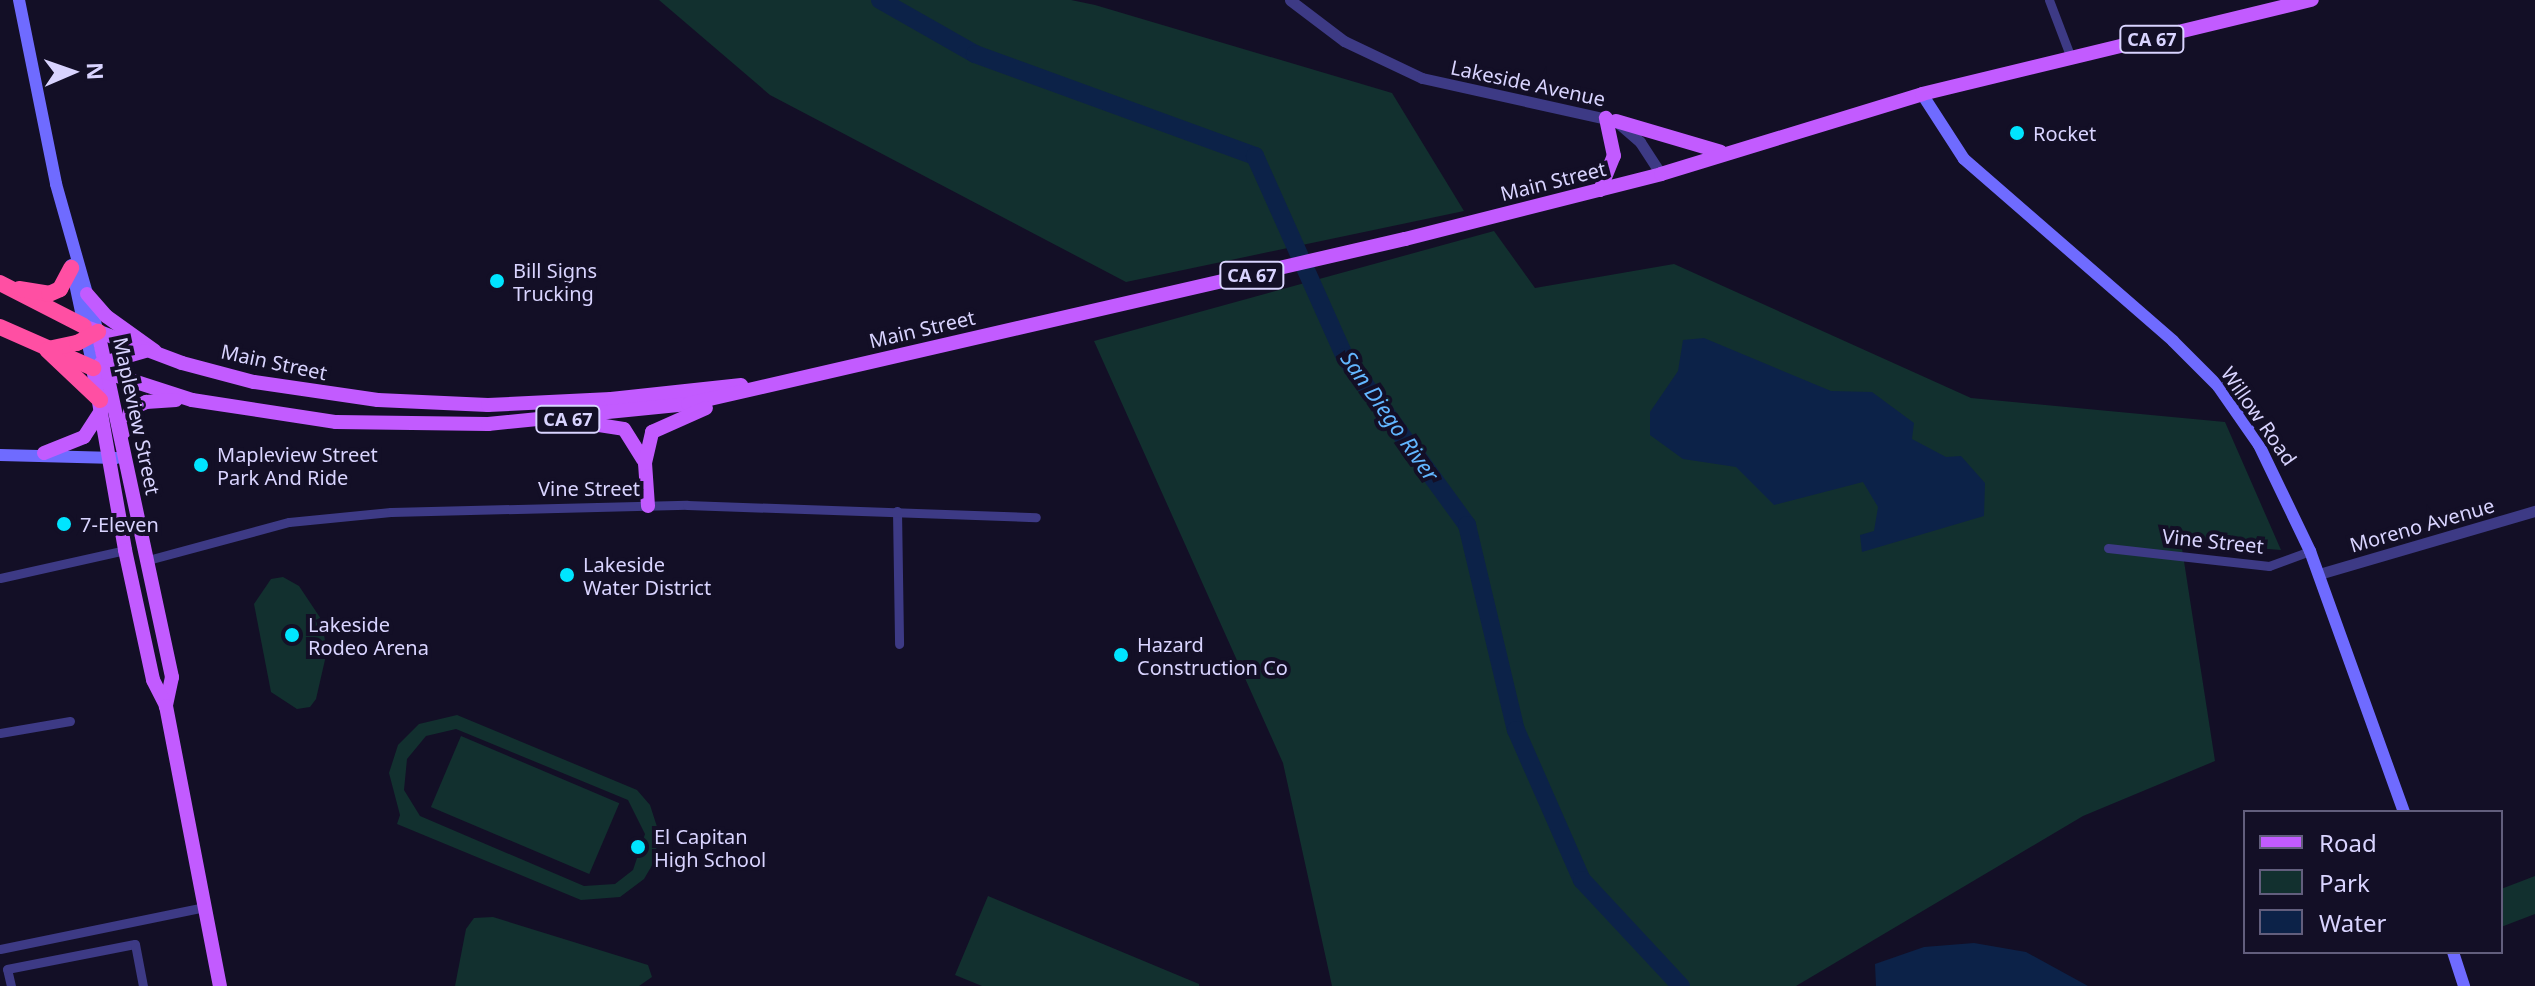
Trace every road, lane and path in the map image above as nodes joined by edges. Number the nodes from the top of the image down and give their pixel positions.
1 (19, 0) edge
2 (1290, 0) edge
3 (2049, 0) edge
4 (2312, 0) edge
5 (2071, 58) junction
6 (1922, 94) junction
7 (1611, 119) junction
8 (1725, 153) junction
9 (1661, 174) junction
10 (1600, 190) junction
11 (68, 231) junction
12 (71, 268) junction
13 (2, 284) edge
14 (87, 294) junction
15 (0, 327) edge
16 (90, 332) junction
17 (46, 349) junction
18 (154, 352) junction
19 (102, 368) junction
20 (797, 378) junction
21 (192, 400) junction
22 (101, 404) junction
23 (555, 420) junction
24 (123, 444) junction
25 (44, 453) junction
26 (0, 455) edge
27 (111, 457) junction
28 (127, 460) junction
29 (645, 463) junction
30 (648, 506) junction
31 (897, 511) junction
32 (2535, 511) edge
33 (1036, 517) dead end
34 (2108, 548) dead end
35 (125, 550) junction
36 (2310, 551) junction
37 (148, 560) junction
38 (2319, 574) junction
39 (0, 578) edge
40 (899, 644) dead end
41 (166, 706) junction
42 (70, 721) dead end
43 (0, 733) edge
44 (2403, 810) edge
45 (205, 907) junction
46 (0, 949) edge
47 (2454, 954) edge
48 (11, 986) edge
49 (143, 986) edge
50 (220, 986) edge
51 (2464, 986) edge

1 - 11 main road, Mapleview Street
2 - 7 street, Lakeside Avenue
3 - 5 street
4 - 5 main road, Main Street / CA 67
5 - 6 main road, Main Street / CA 67
6 - 8 main road, Main Street / CA 67
6 - 36 main road, Willow Road
7 - 8 main road
7 - 9 street, Lakeside Avenue
7 - 10 main road
8 - 9 main road, Main Street / CA 67
9 - 10 main road, Main Street / CA 67
10 - 20 main road, Main Street / CA 67
11 - 12 main road, Mapleview Street
11 - 14 main road, Mapleview Street
12 - 13 highway
12 - 16 main road, Mapleview Street
13 - 16 highway, CA 67
14 - 16 main road, Mapleview Street
14 - 18 main road
15 - 17 highway, CA 67
16 - 17 highway
16 - 18 main road, Main Street / CA 67
16 - 19 main road, Mapleview Street
17 - 19 highway, CA 67
17 - 22 highway
18 - 19 main road
18 - 20 main road, Main Street / CA 67
19 - 21 main road, Main Street / CA 67
19 - 22 main road, Mapleview Street
19 - 24 main road, Mapleview Street
20 - 23 main road, Main Street / CA 67
20 - 29 main road
21 - 23 main road, Main Street / CA 67
21 - 24 main road
22 - 25 main road
22 - 27 main road, Mapleview Street
23 - 29 main road
24 - 28 main road, Mapleview Street
25 - 26 main road
25 - 27 main road
27 - 28 main road
27 - 35 main road, Mapleview Street
28 - 37 main road, Mapleview Street
29 - 30 main road
30 - 31 street, Vine Street
30 - 37 street, Vine Street
31 - 33 street, Vine Street
31 - 40 street
32 - 38 street, Moreno Avenue
34 - 36 street, Vine Street
35 - 39 street
35 - 41 main road, Mapleview Street
36 - 38 main road, Willow Road
37 - 41 main road, Mapleview Street
38 - 44 main road, Willow Road
41 - 45 main road, Mapleview Street
42 - 43 street
45 - 46 street
45 - 50 main road, Mapleview Street
47 - 51 main road
48 - 49 street

